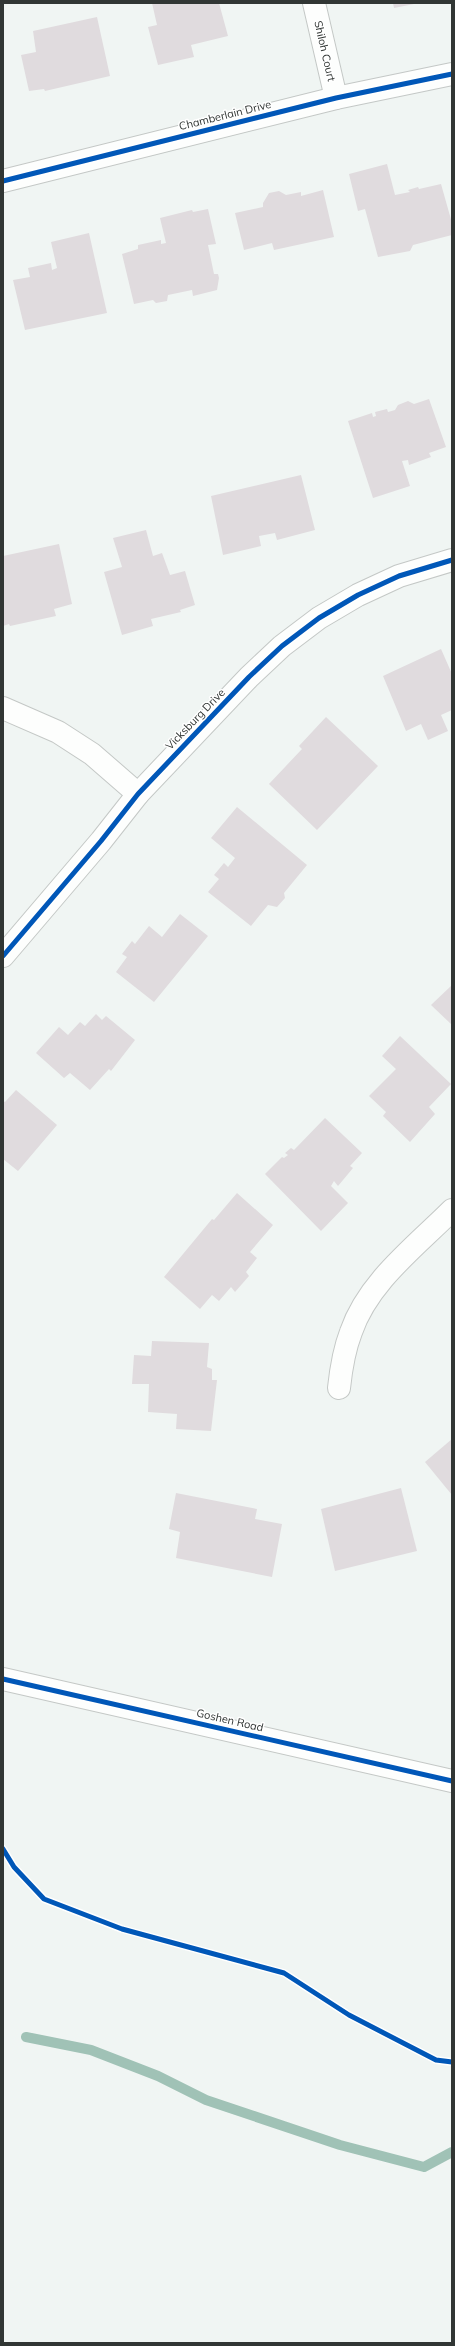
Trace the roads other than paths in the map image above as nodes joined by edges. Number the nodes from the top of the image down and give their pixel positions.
1 (314, 3) edge
2 (452, 74) edge
3 (336, 98) junction
4 (3, 181) edge
5 (452, 560) edge
6 (3, 708) edge
7 (138, 794) junction
8 (3, 956) edge
9 (452, 1210) edge
10 (339, 1388) dead end
11 (3, 1679) edge
12 (452, 1781) edge

1 - 3 street, Shiloh Court
2 - 3 street, Chamberlain Drive
3 - 4 street, Chamberlain Drive
5 - 7 street, Vicksburg Drive
6 - 7 street
7 - 8 street, Vicksburg Drive
9 - 10 street
11 - 12 street, Goshen Road

